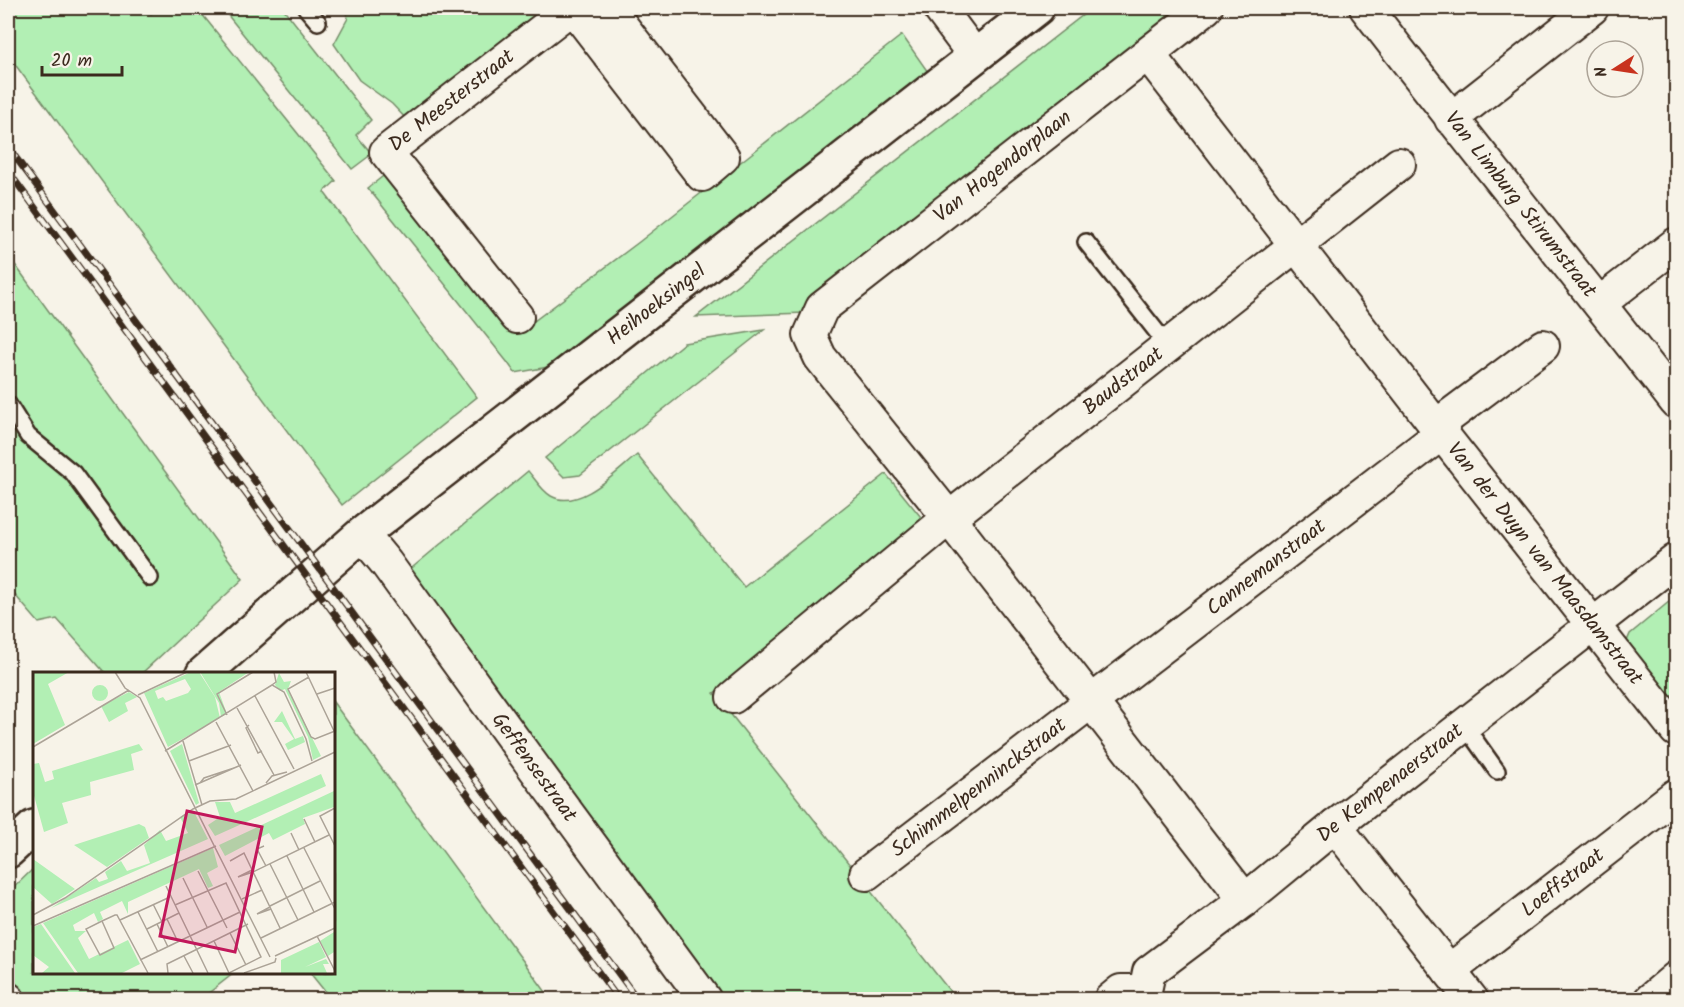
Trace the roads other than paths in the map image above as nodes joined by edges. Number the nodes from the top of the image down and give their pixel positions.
1 (306, 8) edge
2 (572, 8) edge
3 (608, 8) edge
4 (939, 8) edge
5 (1037, 8) edge
6 (1206, 8) edge
7 (1366, 8) edge
8 (1592, 8) edge
9 (318, 22) dead end
10 (1148, 54) junction
11 (974, 56) junction
12 (1451, 119) junction
13 (1399, 164) dead end
14 (1086, 242) dead end
15 (1297, 244) junction
16 (1677, 244) edge
17 (1600, 303) junction
18 (517, 317) dead end
19 (1168, 346) junction
20 (1543, 346) dead end
21 (1677, 402) edge
22 (8, 404) edge
23 (1439, 430) junction
24 (949, 518) junction
25 (362, 534) junction
26 (1677, 560) edge
27 (150, 578) dead end
28 (1594, 626) junction
29 (205, 672) edge
30 (733, 697) dead end
31 (1092, 702) junction
32 (1465, 726) junction
33 (1677, 730) edge
34 (1497, 771) dead end
35 (1677, 795) edge
36 (1335, 826) junction
37 (33, 828) edge
38 (8, 851) edge
39 (866, 874) dead end
40 (1245, 900) junction
41 (1449, 971) junction
42 (1677, 978) edge
43 (1146, 995) edge
44 (705, 999) edge
45 (1110, 999) edge
46 (1472, 999) edge
47 (1650, 999) edge

1 - 9 lane
2 - 3 street, De Meesterstraat
2 - 18 street, De Meesterstraat
4 - 11 street
5 - 11 street, Heihoeksingel
6 - 10 street, Van Hogendorplaan
7 - 12 street, Van Limburg Stirumstraat
8 - 12 street
10 - 15 street, Van der Duyn van Maasdamstraat
10 - 24 street, Van Hogendorplaan
11 - 25 street, Heihoeksingel
12 - 17 street, Van Limburg Stirumstraat
13 - 15 street
14 - 19 lane
15 - 19 street, Baudstraat
15 - 23 street, Van der Duyn van Maasdamstraat
16 - 17 street
17 - 21 street, Van Limburg Stirumstraat
19 - 24 street, Baudstraat
20 - 23 street, Van der Duyn van Maasdamstraat
22 - 27 lane
23 - 28 street, Van der Duyn van Maasdamstraat
23 - 31 street, Cannemanstraat
24 - 30 street
24 - 31 street
25 - 29 street, Heihoeksingel
25 - 44 street, Geffensestraat
26 - 28 street, De Kempenaerstraat
28 - 32 street, De Kempenaerstraat
28 - 33 street, Van der Duyn van Maasdamstraat
31 - 39 street, Schimmelpenninckstraat
31 - 40 street
32 - 34 lane
32 - 36 street, De Kempenaerstraat
35 - 41 street, Loeffstraat
36 - 40 street, De Kempenaerstraat
36 - 41 street
37 - 38 street
40 - 43 street, De Kempenaerstraat
41 - 46 street
42 - 47 street
43 - 45 street, De Kempenaerstraat

